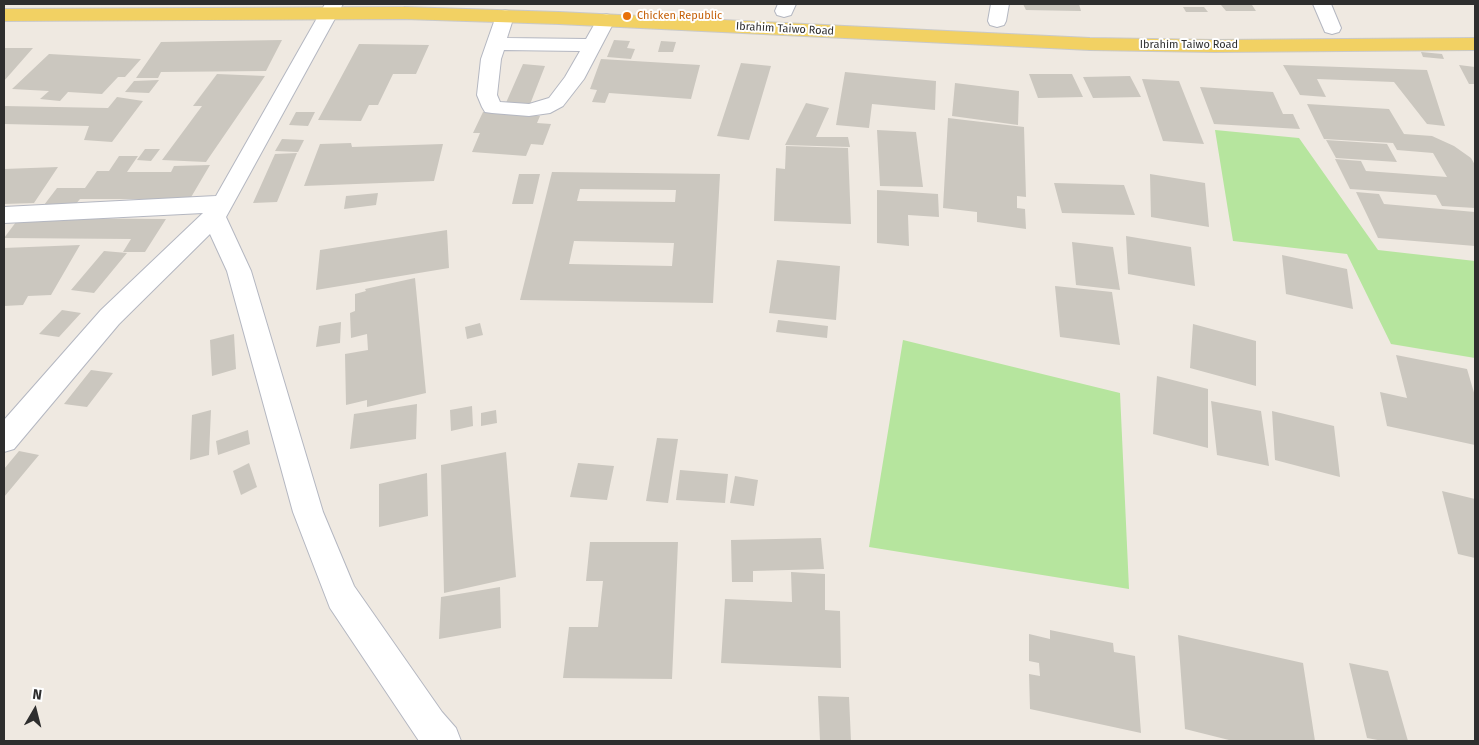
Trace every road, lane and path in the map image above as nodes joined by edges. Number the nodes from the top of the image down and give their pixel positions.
1 (1322, 4) edge
2 (332, 8) edge
3 (726, 8) dead end
4 (792, 9) edge
5 (765, 10) dead end
6 (607, 12) edge
7 (998, 12) edge
8 (4, 15) edge
9 (506, 16) junction
10 (977, 20) dead end
11 (1016, 22) dead end
12 (1475, 27) edge
13 (1303, 28) dead end
14 (1332, 28) junction
15 (496, 44) junction
16 (1475, 44) edge
17 (592, 45) junction
18 (218, 210) junction
19 (4, 215) edge
20 (4, 440) edge
21 (430, 736) edge

1 - 14 street
2 - 8 main road, Ibrahim Taiwo Road
2 - 9 main road, Ibrahim Taiwo Road
2 - 18 street
3 - 6 main road, Ibrahim Taiwo Road
4 - 5 main road, Ibrahim Taiwo Road
6 - 9 main road, Ibrahim Taiwo Road
6 - 16 main road, Ibrahim Taiwo Road
6 - 17 street
7 - 10 main road
7 - 11 main road
9 - 15 street
12 - 14 main road
13 - 14 main road
15 - 17 street
15 - 17 street
18 - 19 street
18 - 20 street
18 - 21 street

